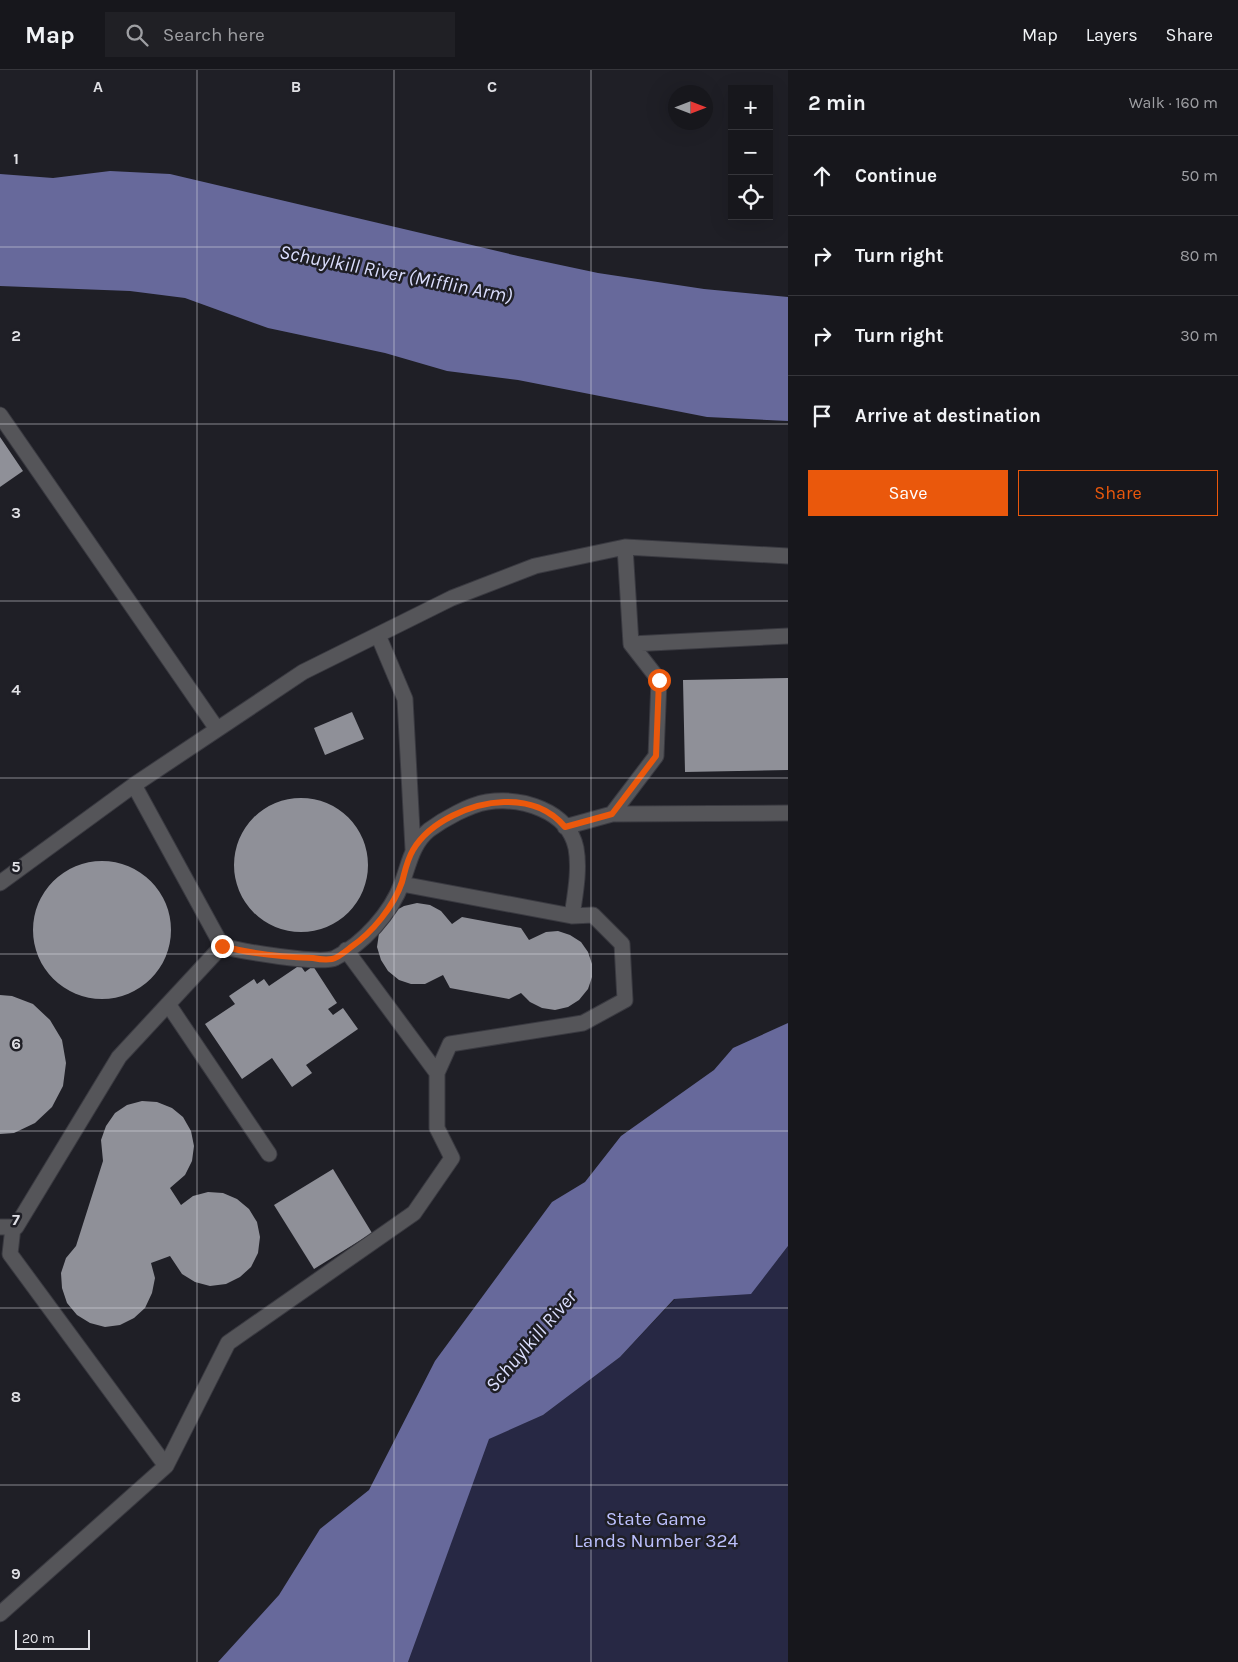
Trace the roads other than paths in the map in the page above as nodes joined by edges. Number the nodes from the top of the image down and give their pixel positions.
1 (0, 415) edge
2 (625, 547) junction
3 (788, 556) edge
4 (378, 634) junction
5 (788, 636) edge
6 (631, 644) junction
7 (217, 729) junction
8 (134, 785) junction
9 (788, 813) edge
10 (612, 814) junction
11 (565, 827) junction
12 (413, 849) junction
13 (0, 883) edge
14 (402, 884) junction
15 (572, 916) junction
16 (222, 946) junction
17 (346, 950) junction
18 (168, 1004) junction
19 (437, 1073) junction
20 (270, 1154) dead end
21 (7, 1227) edge
22 (166, 1466) junction
23 (0, 1614) edge

1 - 7 lane
2 - 3 lane
2 - 4 lane
2 - 6 lane
4 - 7 lane
4 - 12 lane
5 - 6 lane
6 - 10 lane
7 - 8 lane
8 - 13 lane
8 - 16 lane
9 - 10 lane
10 - 11 lane
11 - 12 lane
11 - 15 lane
12 - 14 lane
14 - 15 lane
14 - 17 lane
15 - 19 lane
16 - 17 lane
16 - 18 lane
17 - 19 lane
18 - 20 lane
18 - 21 lane
19 - 22 lane
21 - 22 lane
22 - 23 lane

